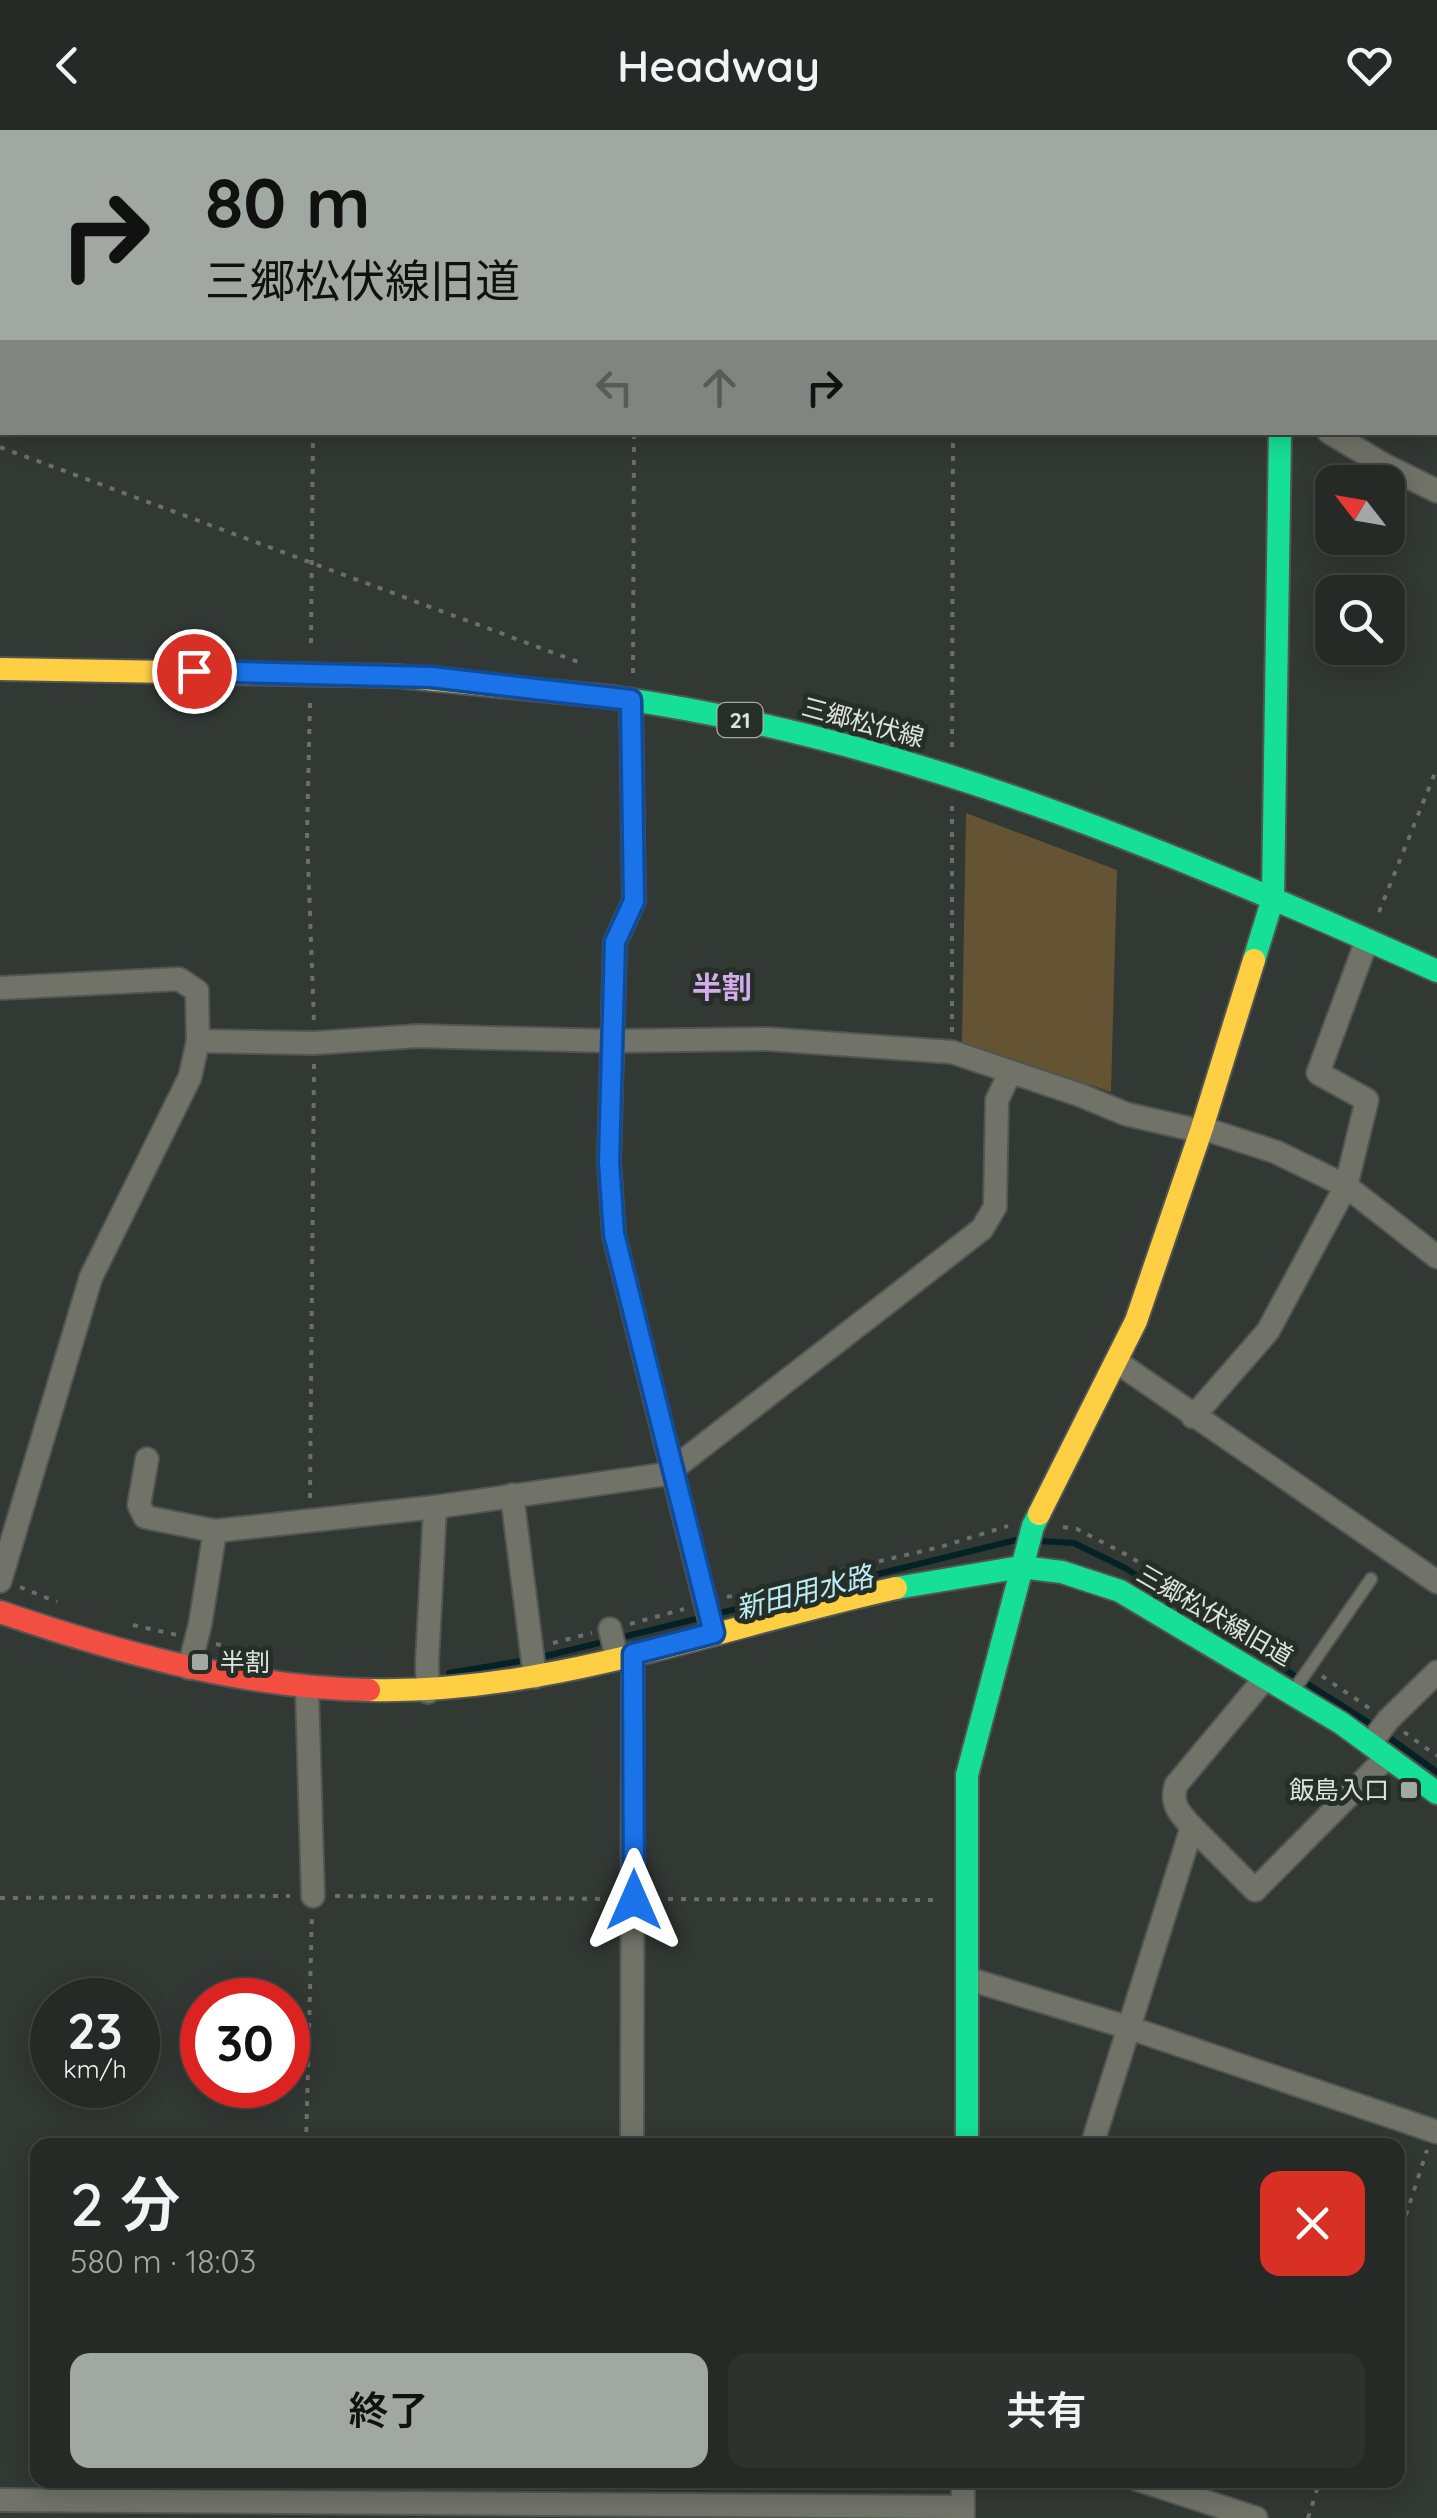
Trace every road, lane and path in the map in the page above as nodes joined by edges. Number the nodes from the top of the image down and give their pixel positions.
1 (313, 435) edge
2 (634, 435) edge
3 (953, 435) edge
4 (1280, 435) edge
5 (1335, 435) edge
6 (0, 447) edge
7 (1437, 491) edge
8 (312, 561) junction
9 (0, 669) edge
10 (597, 669) dead end
11 (311, 672) junction
12 (631, 700) junction
13 (1437, 768) edge
14 (952, 774) junction
15 (1273, 898) junction
16 (1368, 940) junction
17 (1437, 971) edge
18 (0, 988) edge
19 (611, 1040) junction
20 (198, 1041) junction
21 (314, 1043) junction
22 (952, 1052) junction
23 (1010, 1073) junction
24 (1201, 1130) junction
25 (1346, 1186) junction
26 (1437, 1258) edge
27 (1116, 1362) junction
28 (1193, 1417) junction
29 (147, 1460) dead end
30 (673, 1471) junction
31 (512, 1495) junction
32 (435, 1507) junction
33 (308, 1523) junction
34 (214, 1532) junction
35 (1023, 1561) junction
36 (1372, 1579) dead end
37 (0, 1580) edge
38 (1437, 1582) edge
39 (67, 1606) dead end
40 (0, 1612) edge
41 (710, 1619) junction
42 (127, 1624) dead end
43 (618, 1647) junction
44 (192, 1656) junction
45 (533, 1664) junction
46 (1437, 1672) edge
47 (1266, 1677) junction
48 (428, 1679) junction
49 (1295, 1688) junction
50 (307, 1690) junction
51 (1380, 1739) junction
52 (1437, 1793) edge
53 (1192, 1827) junction
54 (313, 1896) joint
55 (634, 1900) junction
56 (966, 1900) junction
57 (969, 1979) junction
58 (1130, 2028) junction
59 (1435, 2131) edge
60 (306, 2138) edge
61 (632, 2138) edge
62 (967, 2138) edge
63 (1094, 2138) edge
64 (1405, 2219) edge
65 (630, 2488) edge
66 (1164, 2488) edge
67 (1317, 2488) edge
68 (302, 2491) edge
69 (0, 2500) edge
70 (630, 2505) junction
71 (963, 2513) edge
72 (1256, 2518) edge
73 (1308, 2518) edge

1 - 8 path
2 - 12 path
3 - 14 path
4 - 15 street
5 - 7 street
6 - 8 path
8 - 10 path
8 - 11 path
9 - 11 street, 三郷松伏線 / 21
11 - 12 street, 三郷松伏線 / 21
11 - 21 path
12 - 14 street, 三郷松伏線 / 21
12 - 19 street
13 - 16 path
14 - 15 street, 三郷松伏線 / 21
14 - 22 path
15 - 16 street, 三郷松伏線 / 21
15 - 24 street
16 - 17 street, 三郷松伏線 / 21
16 - 25 street
18 - 20 street
19 - 21 street
19 - 22 street
19 - 30 street
20 - 21 street
20 - 37 street
21 - 33 path
22 - 23 street
23 - 24 street
23 - 30 street
24 - 25 street
24 - 27 street
25 - 26 street
25 - 28 street
27 - 28 street
27 - 35 street
28 - 38 street
29 - 34 street
30 - 31 street
30 - 41 street
31 - 32 street
31 - 45 street
32 - 33 street
32 - 48 street
33 - 34 street
34 - 44 street
35 - 41 street, 三郷松伏線旧道
35 - 47 street, 三郷松伏線旧道
35 - 56 street
36 - 49 lane
37 - 39 path
40 - 44 street, 三郷松伏線旧道
41 - 43 street, 三郷松伏線旧道
42 - 44 path
43 - 45 street, 三郷松伏線旧道
43 - 55 street
44 - 50 street, 三郷松伏線旧道
45 - 48 street, 三郷松伏線旧道
46 - 51 street
47 - 49 street, 三郷松伏線旧道
47 - 53 street
48 - 50 street, 三郷松伏線旧道
49 - 51 street, 三郷松伏線旧道
50 - 54 street
51 - 52 street, 三郷松伏線旧道
51 - 53 street
53 - 58 street
54 - 60 path
55 - 56 path
55 - 61 street
56 - 57 street
57 - 58 street
57 - 62 street
58 - 59 street
58 - 63 street
59 - 64 path
65 - 70 street
66 - 72 street
67 - 73 path
68 - 69 street
68 - 70 street
70 - 71 street

